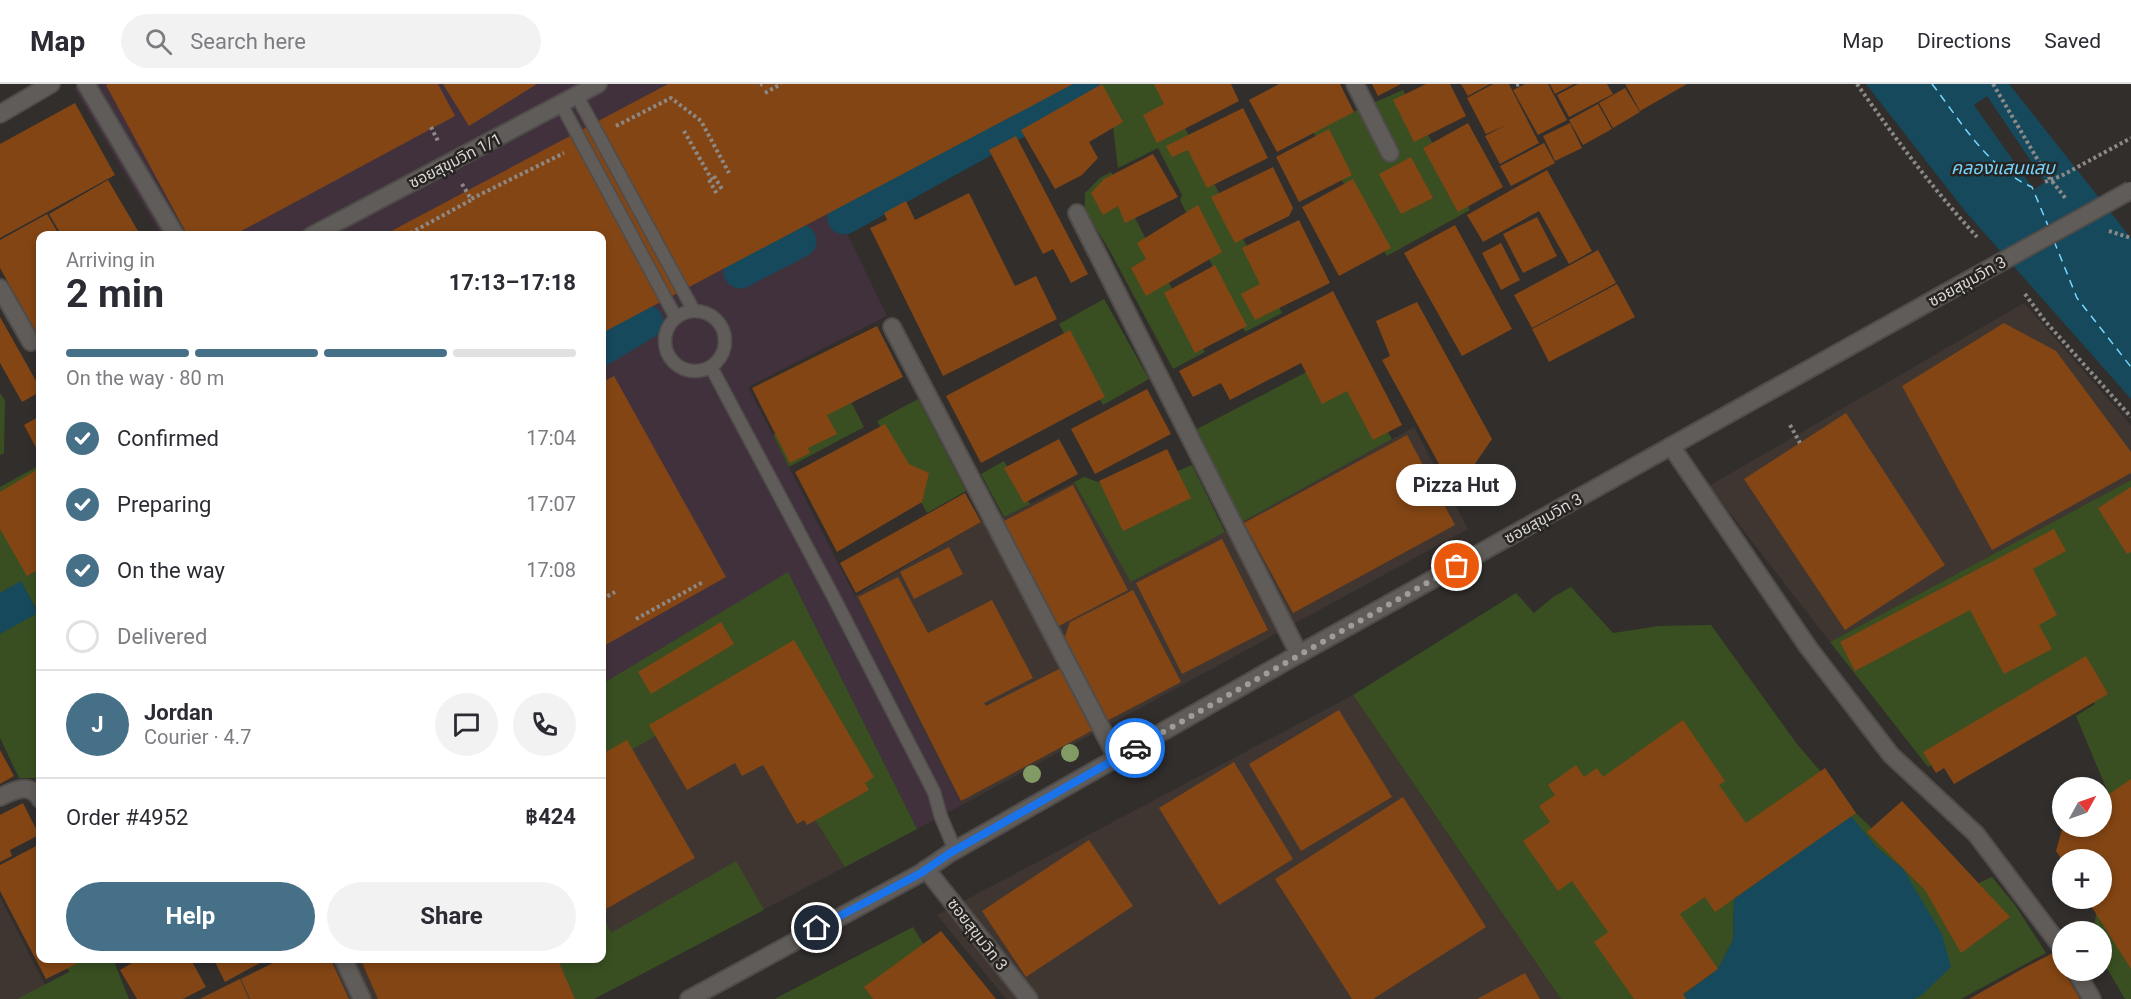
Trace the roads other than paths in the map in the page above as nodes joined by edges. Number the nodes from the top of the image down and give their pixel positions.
1 (51, 84) edge
2 (86, 84) edge
3 (598, 84) edge
4 (1355, 84) edge
5 (577, 96) junction
6 (561, 104) junction
7 (0, 114) edge
8 (1390, 153) dead end
9 (2131, 190) edge
10 (1077, 213) dead end
11 (173, 231) edge
12 (320, 231) edge
13 (0, 288) edge
14 (694, 311) junction
15 (676, 318) junction
16 (892, 327) dead end
17 (31, 342) dead end
18 (711, 367) junction
19 (1671, 446) junction
20 (1299, 654) junction
21 (1117, 758) junction
22 (36, 793) edge
23 (0, 797) edge
24 (955, 850) junction
25 (926, 869) junction
26 (2052, 935) edge
27 (345, 963) edge
28 (2081, 981) edge
29 (362, 999) edge
30 (689, 999) edge
31 (1029, 999) edge
32 (2092, 999) edge

1 - 7 street
2 - 11 street
3 - 5 street, ซอยสุขุมวิท 1/1
4 - 8 street
5 - 6 street, ซอยสุขุมวิท 1/1
5 - 14 lane
6 - 12 street, ซอยสุขุมวิท 1/1
6 - 15 lane
9 - 19 street, ซอยสุขุมวิท 3, bridge
10 - 20 street
13 - 17 street
14 - 15 lane
14 - 18 lane
15 - 18 lane
16 - 21 street
18 - 24 lane
19 - 20 street, ซอยสุขุมวิท 3
19 - 26 street
20 - 21 street, ซอยสุขุมวิท 3
21 - 24 street, ซอยสุขุมวิท 3
22 - 23 street
24 - 25 street, ซอยสุขุมวิท 3
25 - 30 street, ซอยสุขุมวิท 3
25 - 31 street, ซอยสุขุมวิท 3
27 - 29 street
28 - 32 street

